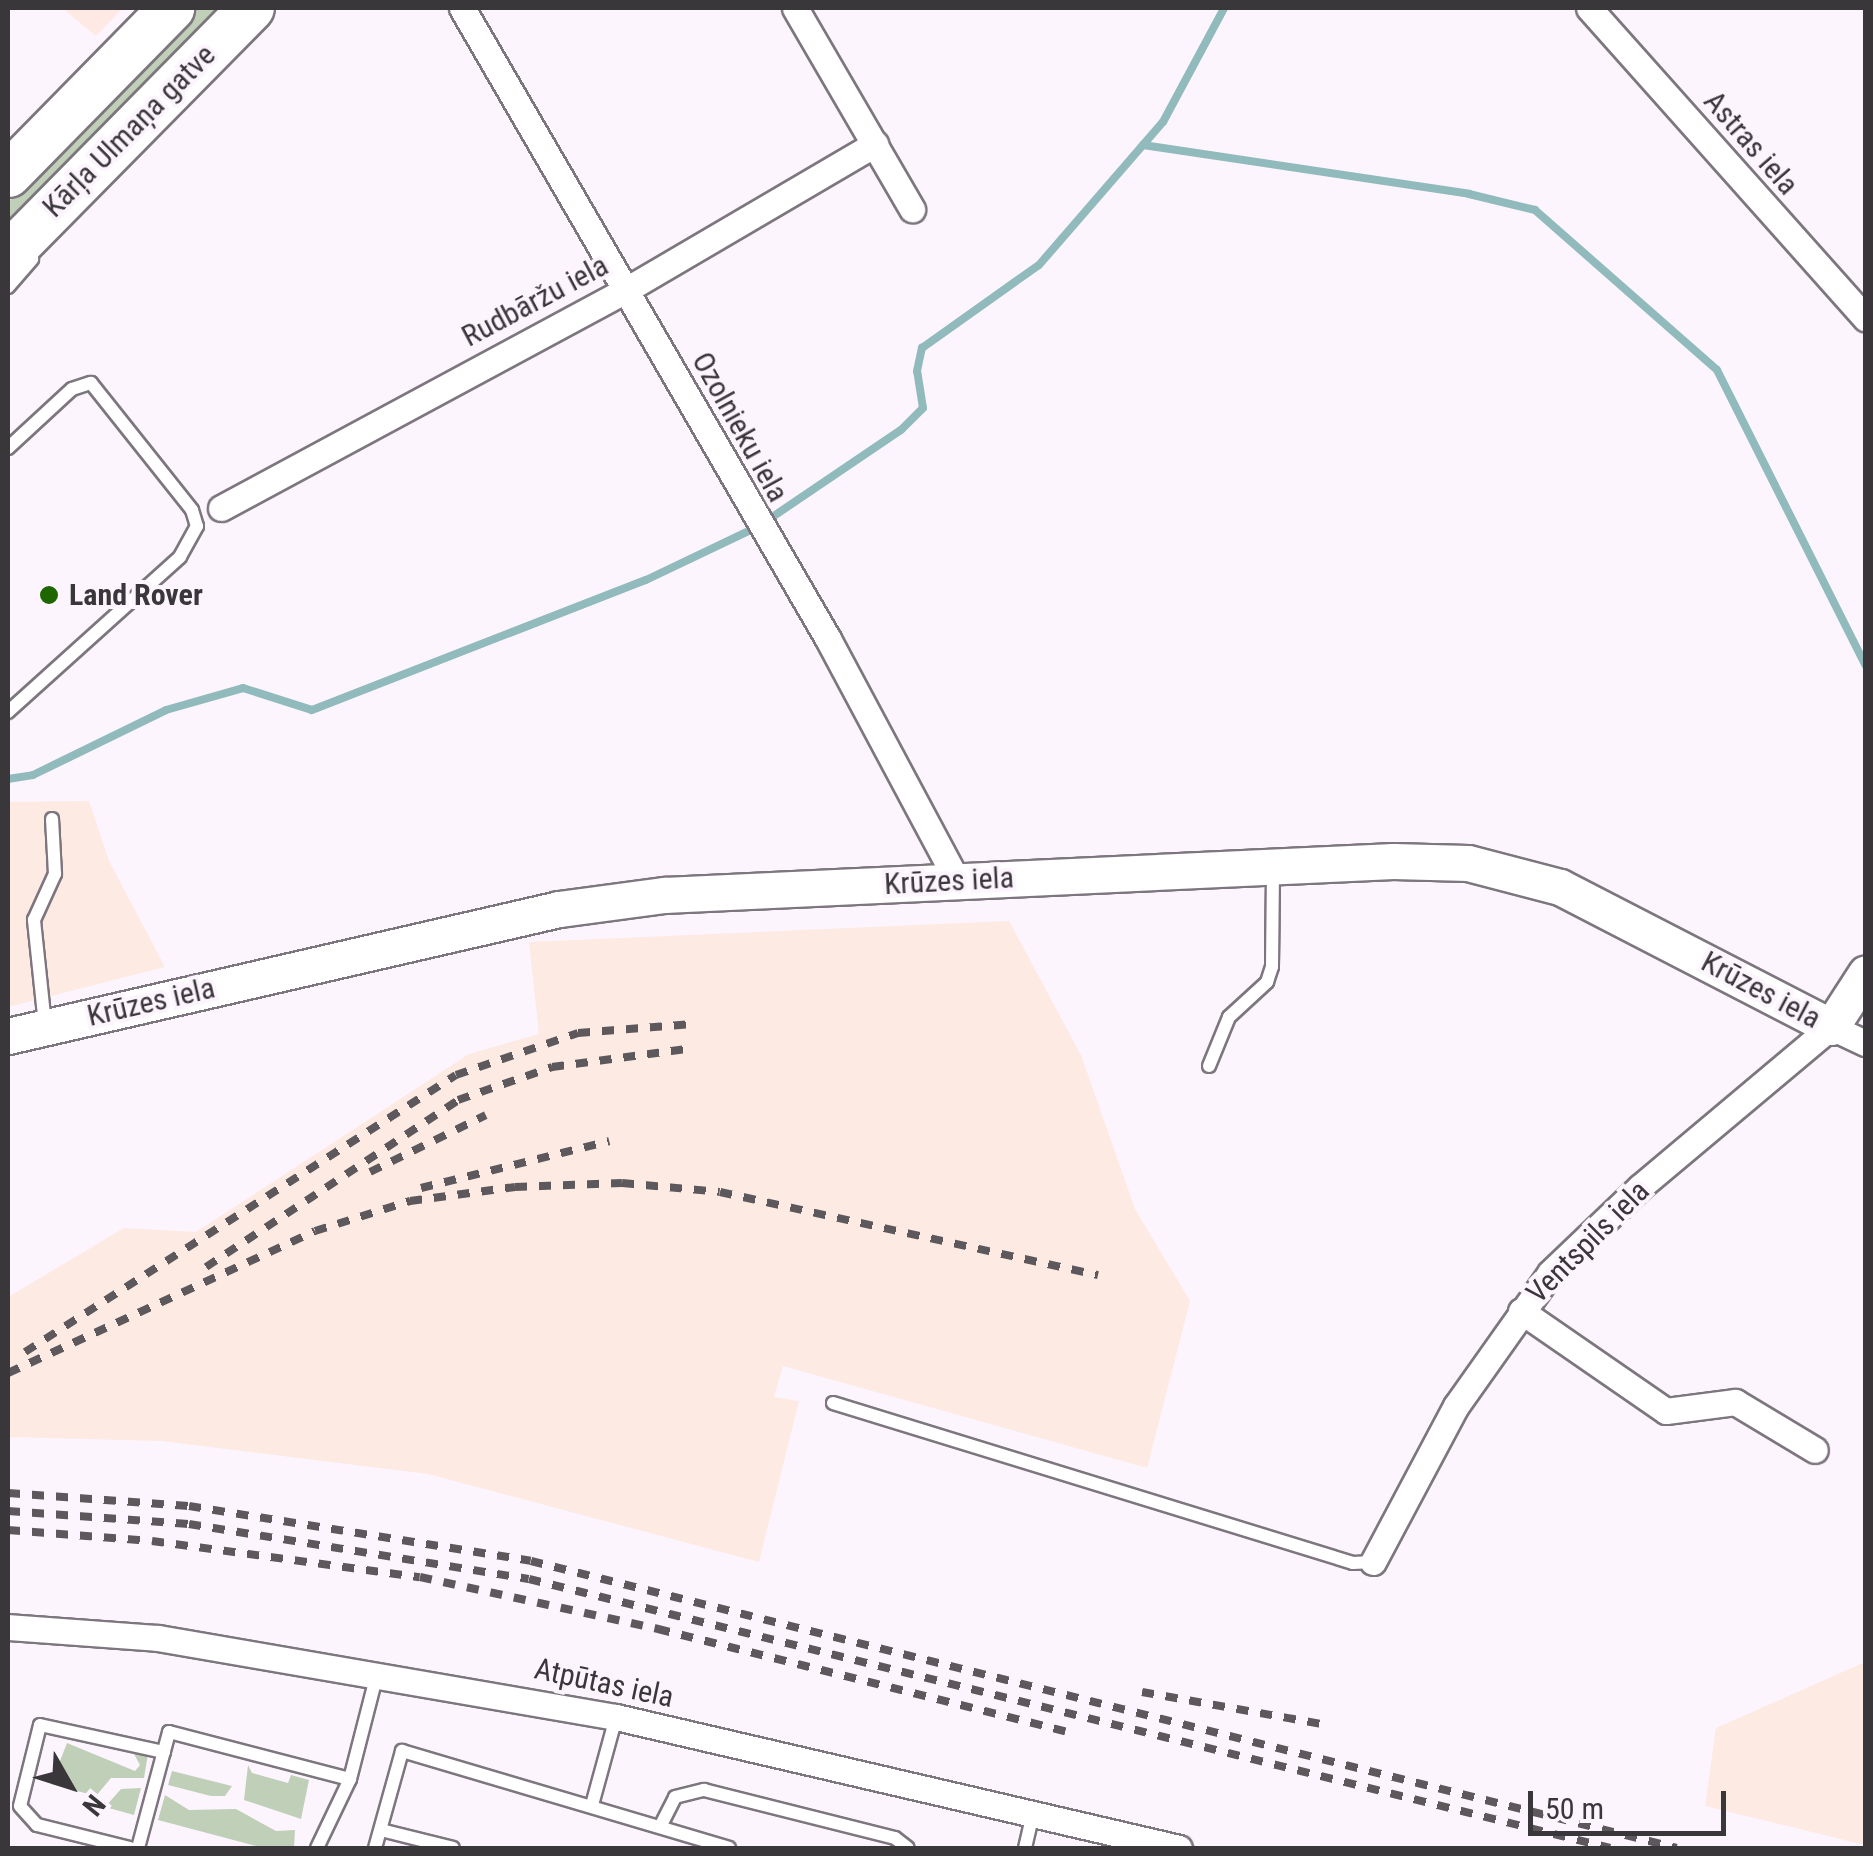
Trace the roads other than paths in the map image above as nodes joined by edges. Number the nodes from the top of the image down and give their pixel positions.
1 (171, 8) edge
2 (251, 8) edge
3 (462, 8) edge
4 (795, 8) edge
5 (1589, 8) edge
6 (874, 144) junction
7 (8, 174) edge
8 (912, 209) dead end
9 (50, 212) junction
10 (8, 254) edge
11 (8, 287) edge
12 (626, 290) junction
13 (1866, 319) edge
14 (8, 448) edge
15 (221, 508) joint
16 (196, 520) junction
17 (8, 712) edge
18 (52, 819) dead end
19 (1273, 866) junction
20 (957, 881) junction
21 (1866, 973) edge
22 (45, 1026) junction
23 (1831, 1026) junction
24 (8, 1036) edge
25 (1866, 1043) edge
26 (1210, 1066) dead end
27 (1521, 1310) junction
28 (833, 1403) dead end
29 (1815, 1450) dead end
30 (1374, 1562) joint
31 (8, 1630) edge
32 (377, 1672) junction
33 (616, 1717) junction
34 (164, 1752) junction
35 (350, 1778) junction
36 (592, 1806) junction
37 (1032, 1818) junction
38 (661, 1825) junction
39 (381, 1830) junction
40 (130, 1848) edge
41 (138, 1848) edge
42 (317, 1848) edge
43 (375, 1848) edge
44 (453, 1848) edge
45 (729, 1848) edge
46 (908, 1848) edge
47 (1025, 1848) edge
48 (1179, 1848) edge

1 - 7 highway, Kārļa Ulmaņa gatve
2 - 9 highway, Kārļa Ulmaņa gatve
3 - 12 street, Ozolnieku iela
4 - 6 street
5 - 13 street, Astras iela
6 - 8 street
6 - 12 street, Rudbāržu iela
9 - 10 highway, Kārļa Ulmaņa gatve
9 - 11 lane
12 - 15 street, Rudbāržu iela
12 - 20 street, Ozolnieku iela
14 - 16 lane
15 - 16 lane
16 - 17 lane
18 - 22 lane
19 - 20 street, Krūzes iela
19 - 23 street, Krūzes iela
19 - 26 lane
20 - 22 street, Krūzes iela
21 - 23 street, Ventspils iela
22 - 24 street, Krūzes iela
23 - 25 street, Krūzes iela
23 - 27 street, Ventspils iela
27 - 29 street
27 - 30 street, Ventspils iela
28 - 30 lane
31 - 32 street, Atpūtas iela
32 - 33 street, Atpūtas iela
32 - 35 lane
33 - 36 lane
33 - 37 street, Atpūtas iela
34 - 35 lane
34 - 40 lane
34 - 41 lane
35 - 42 lane
36 - 38 lane
36 - 39 lane
37 - 47 lane
37 - 48 street, Atpūtas iela
38 - 45 lane
38 - 46 lane
39 - 43 lane
39 - 44 lane

